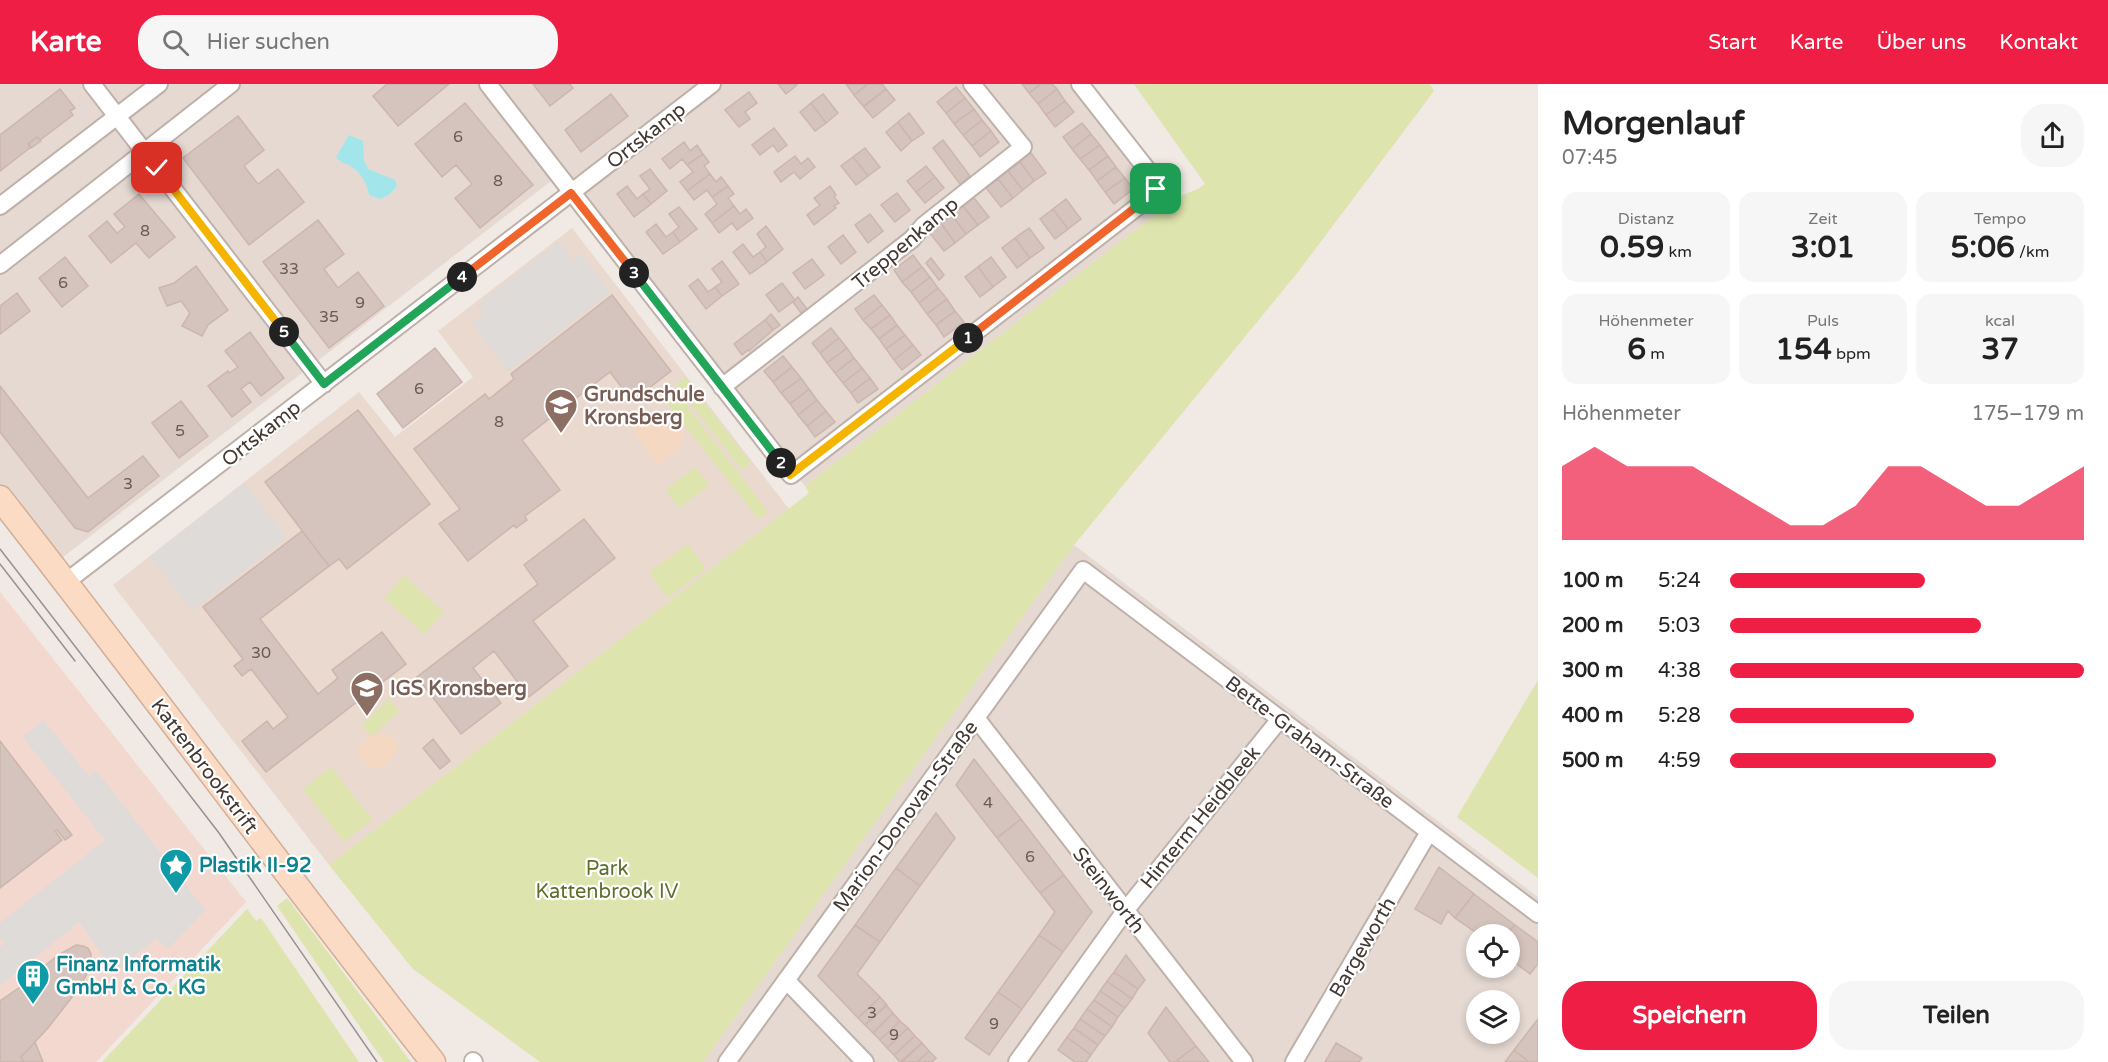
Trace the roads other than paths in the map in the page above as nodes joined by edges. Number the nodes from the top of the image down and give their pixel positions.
1 (92, 84) edge
2 (159, 84) edge
3 (231, 84) edge
4 (488, 84) edge
5 (712, 84) edge
6 (972, 84) edge
7 (1080, 84) edge
8 (117, 117) junction
9 (144, 152) junction
10 (571, 193) junction
11 (0, 206) edge
12 (0, 265) edge
13 (324, 384) junction
14 (722, 387) junction
15 (0, 498) edge
16 (1083, 570) joint
17 (66, 582) junction
18 (976, 718) junction
19 (1280, 719) junction
20 (1429, 832) junction
21 (1125, 911) junction
22 (1538, 914) edge
23 (786, 980) junction
24 (433, 1062) edge
25 (727, 1062) edge
26 (865, 1062) edge
27 (1017, 1062) edge
28 (1244, 1062) edge
29 (1294, 1062) edge

1 - 8 street
2 - 8 street
3 - 9 street
4 - 10 street
5 - 10 street, Ortskamp
6 - 14 street, Treppenkamp
7 - 14 street
8 - 9 street
8 - 11 street
9 - 12 street
9 - 13 street
10 - 13 street, Ortskamp
10 - 14 street
13 - 17 street, Ortskamp
15 - 17 main road, Kattenbrookstrift
16 - 18 street, Marion-Donovan-Straße
16 - 19 street, Bette-Graham-Straße
17 - 24 main road, Kattenbrookstrift
18 - 21 street, Steinworth
18 - 23 street, Marion-Donovan-Straße
19 - 20 street, Bette-Graham-Straße
19 - 21 street, Hinterm Heidbleek
20 - 22 street, Bette-Graham-Straße
20 - 29 street, Bargeworth
21 - 27 street, Hinterm Heidbleek
21 - 28 street, Steinworth
23 - 25 street, Marion-Donovan-Straße
23 - 26 street

